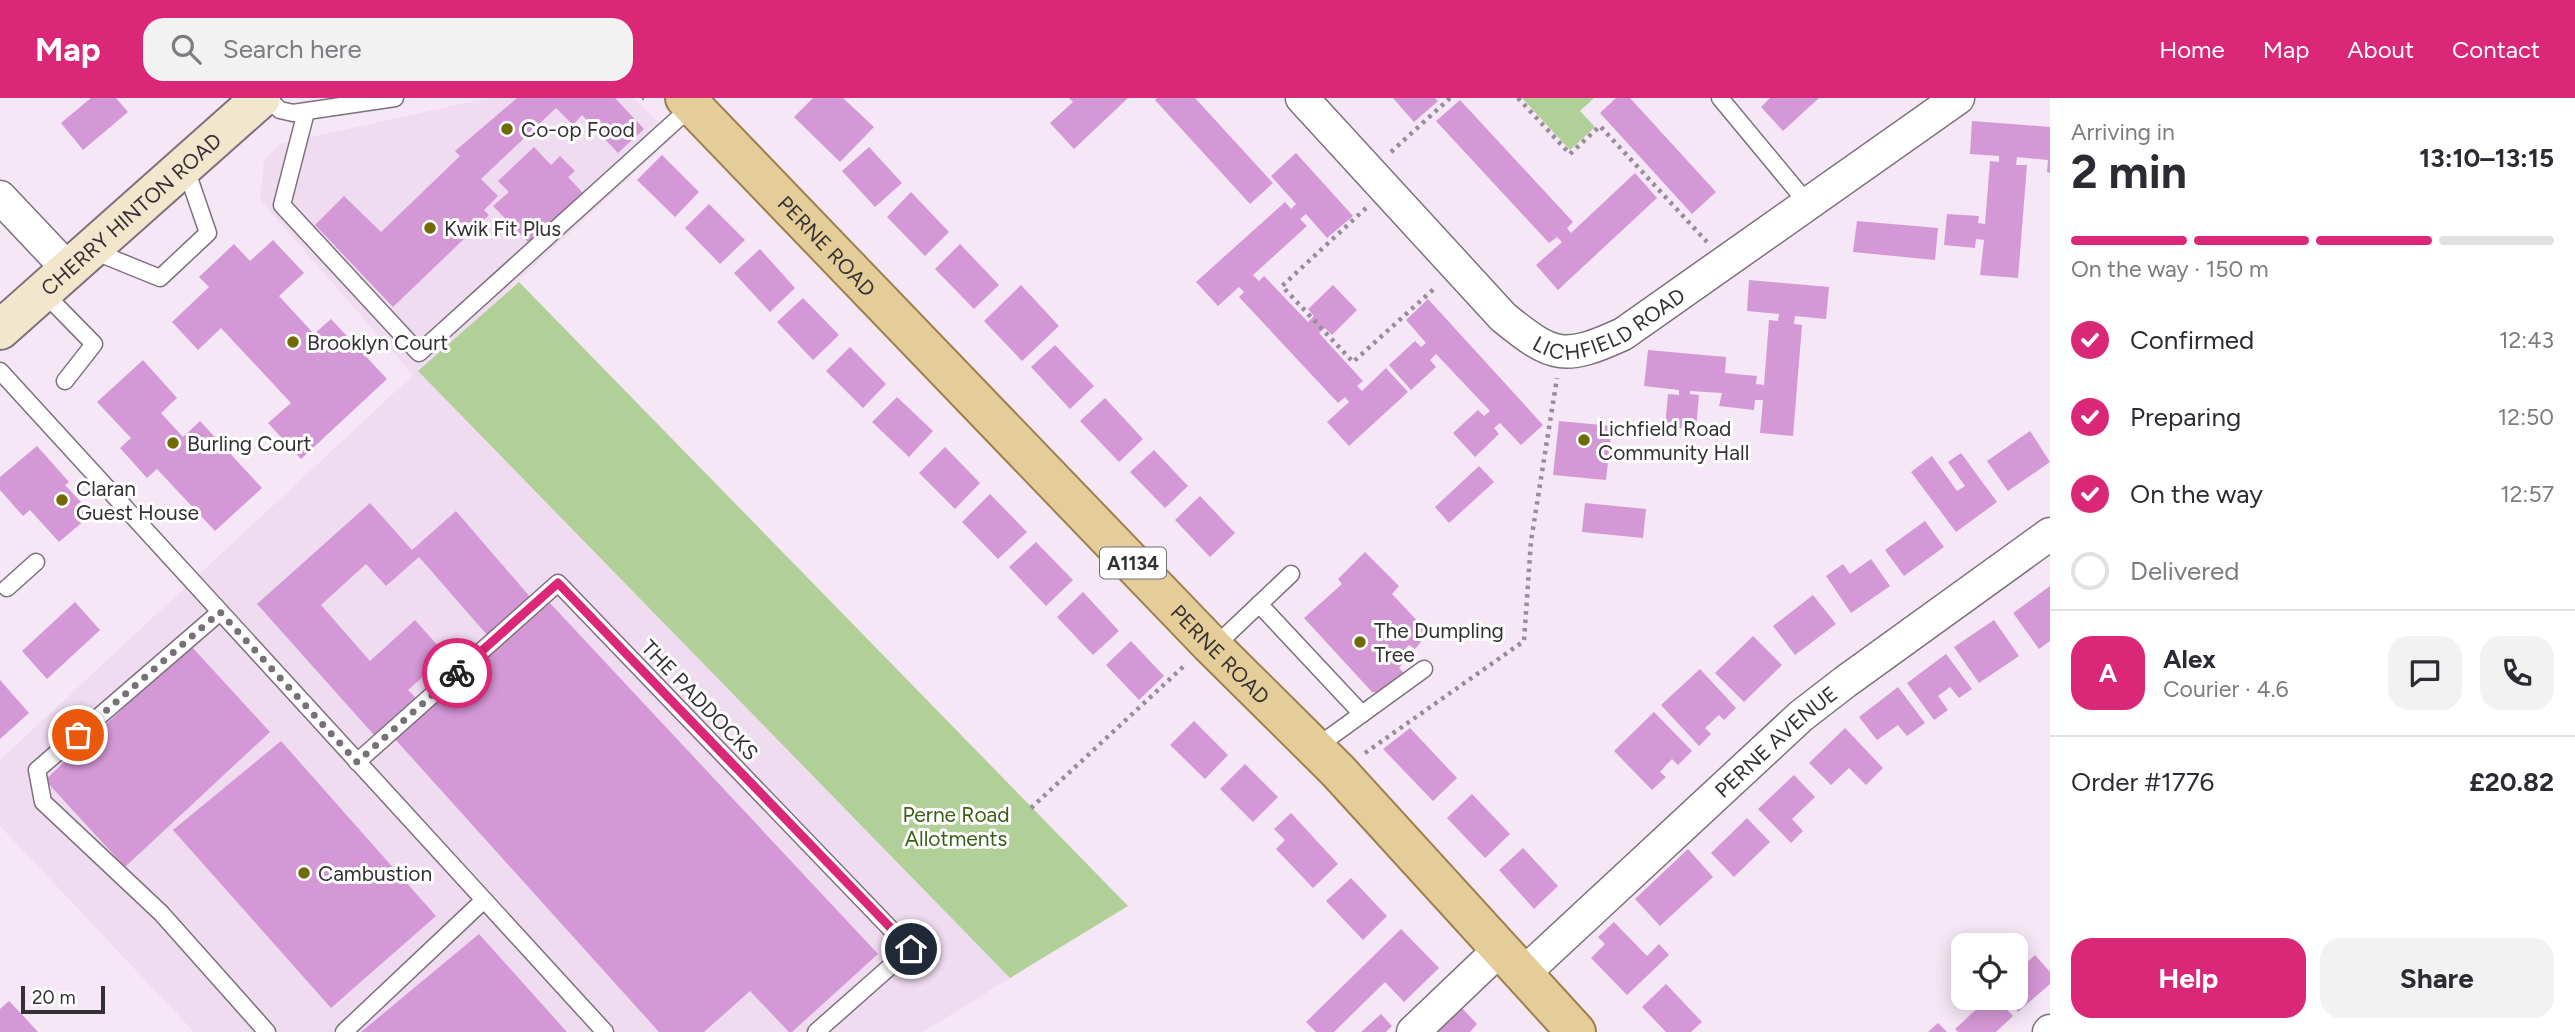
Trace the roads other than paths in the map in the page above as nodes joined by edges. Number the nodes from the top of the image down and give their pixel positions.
1 (261, 98) edge
2 (267, 98) edge
3 (395, 98) edge
4 (1302, 98) edge
5 (1720, 98) edge
6 (1958, 98) edge
7 (688, 102) edge
8 (306, 112) junction
9 (186, 166) junction
10 (0, 197) edge
11 (1808, 204) junction
12 (67, 270) junction
13 (0, 330) edge
14 (0, 371) edge
15 (65, 381) dead end
16 (2050, 534) edge
17 (36, 562) dead end
18 (1291, 574) dead end
19 (2, 587) edge
20 (1259, 604) junction
21 (220, 612) junction
22 (1212, 645) junction
23 (1424, 669) dead end
24 (1362, 714) junction
25 (1327, 759) junction
26 (357, 762) junction
27 (484, 900) junction
28 (1511, 962) junction
29 (267, 1032) edge
30 (344, 1032) edge
31 (605, 1032) edge
32 (816, 1032) edge
33 (1413, 1032) edge
34 (1576, 1032) edge

1 - 9 street, CHERRY HINTON ROAD
2 - 8 lane
3 - 8 lane
4 - 11 street, LICHFIELD ROAD
5 - 11 lane
6 - 11 street, LICHFIELD ROAD
7 - 8 lane
7 - 22 main road, PERNE ROAD / A1134
9 - 12 street, CHERRY HINTON ROAD
9 - 12 lane
10 - 12 street
12 - 13 street, CHERRY HINTON ROAD
12 - 15 lane
14 - 21 lane
16 - 28 street, PERNE AVENUE
17 - 19 lane
18 - 20 lane
20 - 22 lane
20 - 24 lane
21 - 26 lane
21 - 29 lane
22 - 25 main road, PERNE ROAD / A1134
23 - 24 lane
24 - 25 lane
25 - 28 main road, PERNE ROAD / A1134
26 - 27 lane
26 - 32 lane, THE PADDOCKS
27 - 30 lane
27 - 31 lane
28 - 33 street, PERNE AVENUE
28 - 34 main road, PERNE ROAD / A1134

